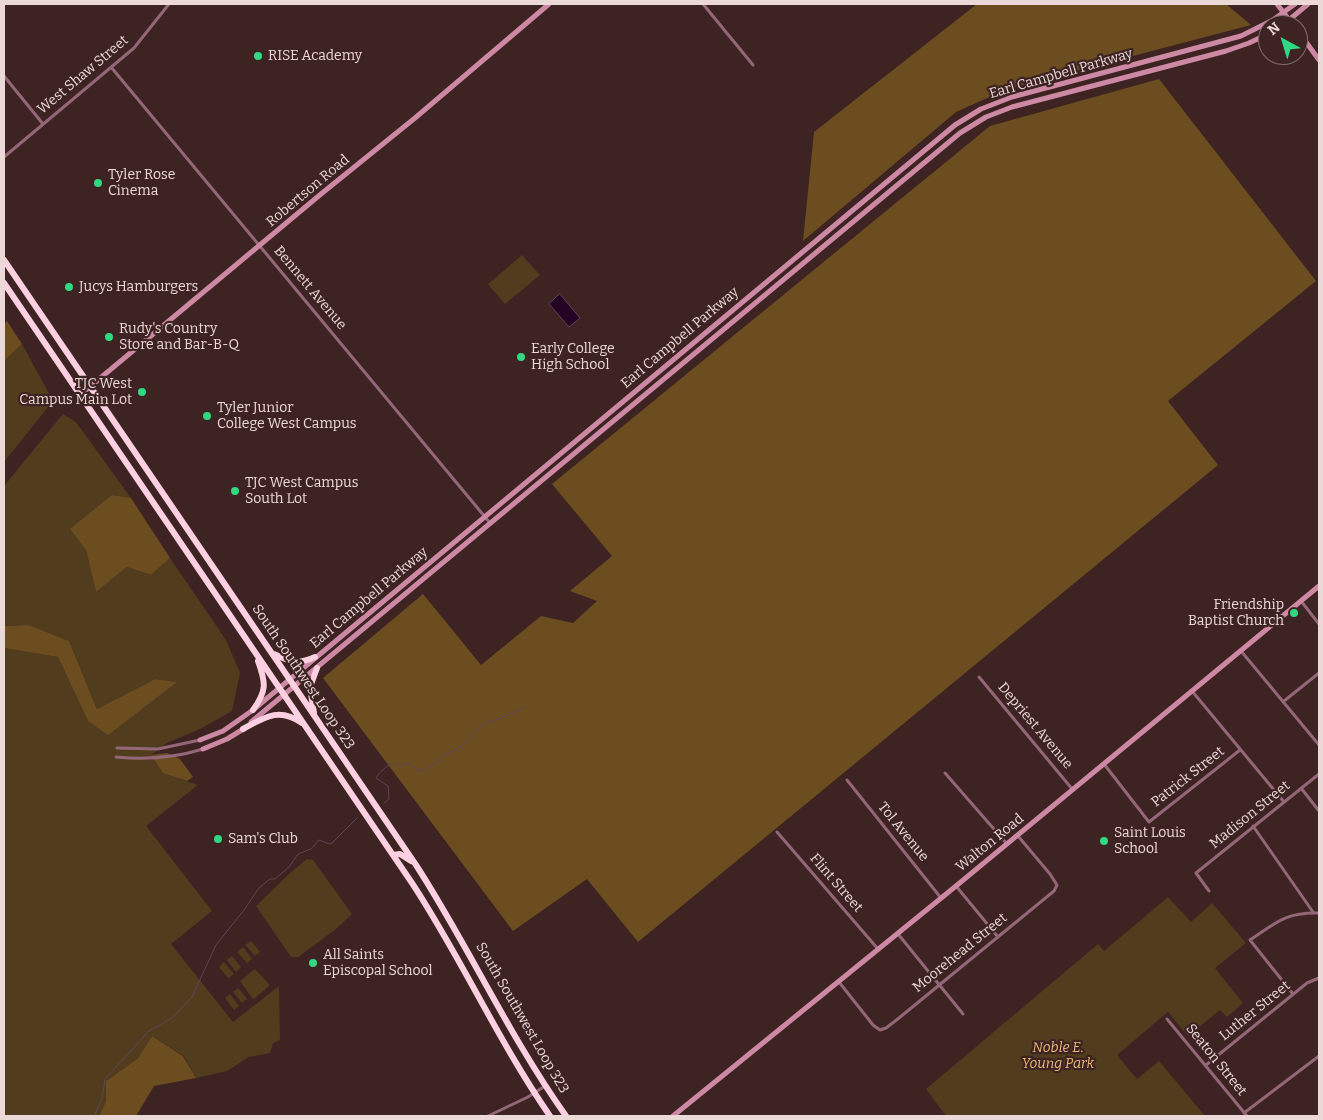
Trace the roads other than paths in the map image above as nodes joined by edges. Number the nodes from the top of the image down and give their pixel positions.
1 (169, 4) edge
2 (549, 4) edge
3 (702, 4) edge
4 (1277, 4) edge
5 (1294, 4) edge
6 (1308, 4) edge
7 (1284, 13) junction
8 (1298, 15) edge
9 (1258, 39) edge
10 (1308, 45) edge
11 (1319, 60) edge
12 (753, 65) dead end
13 (111, 67) junction
14 (4, 76) edge
15 (43, 124) junction
16 (955, 125) junction
17 (960, 132) junction
18 (4, 157) edge
19 (260, 246) junction
20 (4, 260) edge
21 (4, 283) edge
22 (719, 321) junction
23 (725, 328) junction
24 (90, 387) junction
25 (80, 395) junction
26 (484, 516) junction
27 (490, 524) junction
28 (1319, 586) edge
29 (1301, 601) junction
30 (1319, 624) edge
31 (1241, 651) junction
32 (256, 653) junction
33 (273, 653) junction
34 (315, 657) junction
35 (317, 668) junction
36 (1319, 673) edge
37 (980, 677) dead end
38 (289, 680) junction
39 (294, 687) junction
40 (279, 688) junction
41 (1192, 691) junction
42 (284, 696) junction
43 (1284, 701) junction
44 (253, 710) junction
45 (315, 717) junction
46 (307, 727) junction
47 (243, 729) junction
48 (200, 740) joint
49 (1319, 745) edge
50 (117, 748) dead end
51 (203, 749) joint
52 (1240, 750) junction
53 (116, 757) dead end
54 (1104, 764) junction
55 (945, 773) dead end
56 (1319, 774) edge
57 (847, 780) dead end
58 (1301, 788) junction
59 (1073, 790) junction
60 (1284, 802) junction
61 (1319, 811) edge
62 (1253, 826) junction
63 (777, 832) dead end
64 (1017, 835) junction
65 (1006, 844) junction
66 (393, 855) junction
67 (416, 865) junction
68 (956, 886) junction
69 (1209, 890) dead end
70 (942, 898) junction
71 (1314, 913) junction
72 (1319, 913) edge
73 (897, 934) junction
74 (998, 936) junction
75 (878, 949) junction
76 (1319, 978) edge
77 (839, 982) junction
78 (939, 985) junction
79 (1293, 994) junction
80 (963, 1014) dead end
81 (1167, 1019) dead end
82 (1319, 1056) edge
83 (1206, 1065) junction
84 (545, 1086) junction
85 (534, 1094) junction
86 (1244, 1113) junction
87 (488, 1116) edge
88 (550, 1116) edge
89 (566, 1116) edge
90 (673, 1116) edge
91 (1247, 1116) edge

1 - 13 street, West Shaw Street
2 - 19 main road, Robertson Road
3 - 12 street
4 - 7 main road
5 - 7 main road, Earl Campbell Parkway
6 - 8 main road
7 - 16 main road, Earl Campbell Parkway
9 - 17 main road, Earl Campbell Parkway
10 - 11 main road
13 - 15 street, West Shaw Street
13 - 19 street, Bennett Avenue
14 - 15 street
15 - 18 street, West Shaw Street
16 - 17 main road
16 - 22 main road, Earl Campbell Parkway
17 - 23 main road, Earl Campbell Parkway
19 - 24 main road, Robertson Road
19 - 26 street, Bennett Avenue
20 - 24 highway, South Southwest Loop 323
21 - 25 highway, South Southwest Loop 323
22 - 23 main road
22 - 26 main road, Earl Campbell Parkway
23 - 27 main road, Earl Campbell Parkway
24 - 25 main road, Robertson Road
24 - 33 highway, South Southwest Loop 323
25 - 32 highway, South Southwest Loop 323
26 - 27 street, Bennett Avenue
26 - 34 main road, Earl Campbell Parkway
27 - 35 main road, Earl Campbell Parkway
28 - 29 main road, Walton Road
29 - 30 street
29 - 31 main road, Walton Road
31 - 41 main road, Walton Road
31 - 43 street
32 - 40 highway, South Southwest Loop 323
32 - 44 highway
33 - 34 highway
33 - 38 highway, South Southwest Loop 323
34 - 38 main road, Earl Campbell Parkway
35 - 39 main road, Earl Campbell Parkway
35 - 45 highway
36 - 43 street
37 - 59 street, Depriest Avenue
38 - 39 highway, South Southwest Loop 323
38 - 40 main road, Earl Campbell Parkway
39 - 42 main road, Earl Campbell Parkway
39 - 45 highway, South Southwest Loop 323
40 - 42 highway, South Southwest Loop 323
40 - 44 main road, Earl Campbell Parkway
41 - 52 street
41 - 54 main road, Walton Road
42 - 46 highway, South Southwest Loop 323
42 - 47 main road, Earl Campbell Parkway
43 - 49 street
44 - 48 main road, Earl Campbell Parkway
45 - 67 highway, South Southwest Loop 323
46 - 47 highway
46 - 66 highway, South Southwest Loop 323
47 - 51 main road, Earl Campbell Parkway
48 - 50 street, Earl Campbell Parkway
51 - 53 street, Earl Campbell Parkway
52 - 54 street, Patrick Street
52 - 60 street
54 - 59 main road, Walton Road
55 - 65 street
56 - 58 street, Madison Street
57 - 70 street, Tol Avenue
58 - 60 street, Madison Street
58 - 61 street
59 - 64 main road, Walton Road
60 - 62 street, Madison Street
62 - 69 street, Madison Street
62 - 71 street
63 - 75 street, Flint Street
64 - 65 main road, Walton Road
64 - 74 street, Moorehead Street
65 - 68 main road, Walton Road
66 - 67 highway
66 - 85 highway, South Southwest Loop 323
67 - 84 highway, South Southwest Loop 323
68 - 70 main road, Walton Road
68 - 74 street
70 - 73 main road, Walton Road
71 - 72 street
71 - 79 street
73 - 75 main road, Walton Road
73 - 78 street
74 - 78 street, Moorehead Street
75 - 77 main road, Walton Road
76 - 79 street, Luther Street
77 - 78 street, Moorehead Street
77 - 90 main road, Walton Road
78 - 80 street
79 - 83 street, Luther Street
81 - 83 street, Seaton Street
82 - 86 street
83 - 86 street, Seaton Street
84 - 85 street
84 - 89 highway, South Southwest Loop 323
85 - 87 street
85 - 88 highway, South Southwest Loop 323
86 - 91 street, Seaton Street

